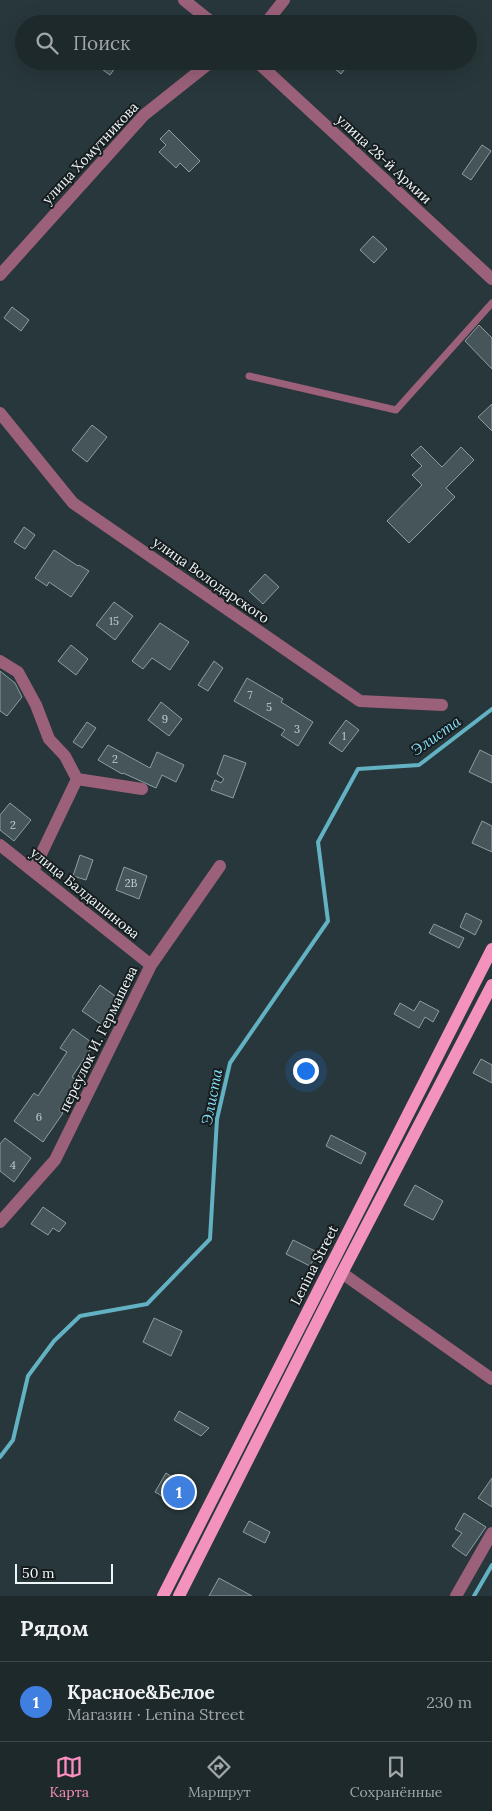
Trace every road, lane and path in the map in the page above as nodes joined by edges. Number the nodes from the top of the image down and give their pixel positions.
1 (184, 0) edge
2 (284, 0) edge
3 (203, 15) edge
4 (273, 15) edge
5 (201, 70) edge
6 (266, 70) edge
7 (0, 275) edge
8 (492, 279) edge
9 (492, 303) edge
10 (249, 376) dead end
11 (0, 413) edge
12 (0, 660) edge
13 (442, 705) dead end
14 (77, 779) junction
15 (142, 789) dead end
16 (0, 845) edge
17 (220, 866) dead end
18 (33, 870) junction
19 (492, 949) edge
20 (151, 965) junction
21 (492, 985) edge
22 (0, 1222) edge
23 (342, 1273) junction
24 (492, 1379) edge
25 (492, 1533) edge
26 (163, 1596) edge
27 (179, 1596) edge
28 (456, 1596) edge

1 - 3 street
2 - 4 street
5 - 7 street, улица Хомутникова
6 - 8 street, улица 28-й Армии
9 - 10 lane
11 - 13 street, улица Володарского
12 - 14 street
14 - 15 street
14 - 18 street
16 - 18 street, улица Балдашинова
17 - 20 street, переулок И. Гермашева
18 - 20 street, улица Балдашинова
19 - 26 main road, Lenina Street
20 - 22 street, переулок И. Гермашева
21 - 23 main road, Lenina Street
23 - 24 street
23 - 27 main road, Lenina Street
25 - 28 street

